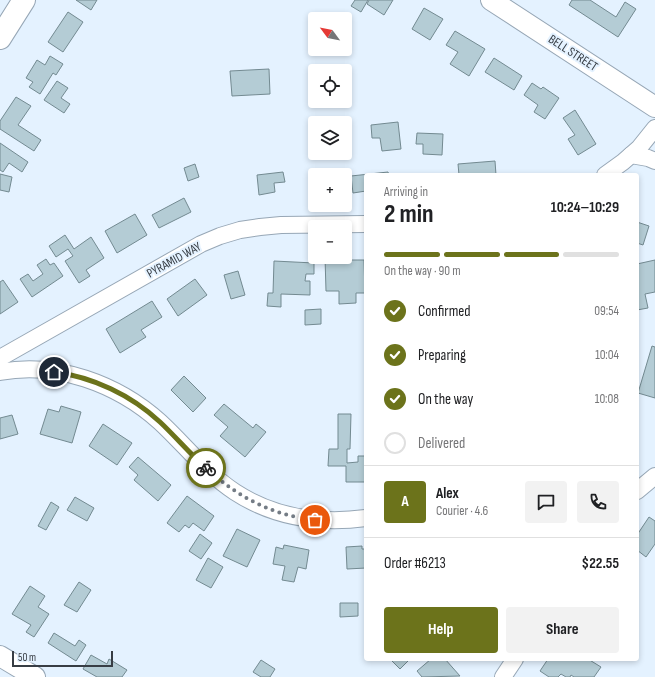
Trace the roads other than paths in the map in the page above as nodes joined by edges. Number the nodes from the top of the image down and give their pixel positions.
1 (24, 0) edge
2 (491, 0) edge
3 (0, 38) edge
4 (655, 107) edge
5 (655, 128) edge
6 (631, 155) junction
7 (655, 161) edge
8 (608, 173) edge
9 (364, 224) edge
10 (0, 358) edge
11 (0, 372) edge
12 (655, 476) edge
13 (639, 489) edge
14 (364, 518) edge
15 (513, 661) edge
16 (2, 663) edge
17 (35, 677) edge
18 (503, 677) edge

1 - 3 main road
2 - 4 street, BELL STREET
5 - 6 street
6 - 7 street
6 - 8 street
9 - 10 street, PYRAMID WAY
11 - 14 street
12 - 13 street
15 - 18 street
16 - 17 street

